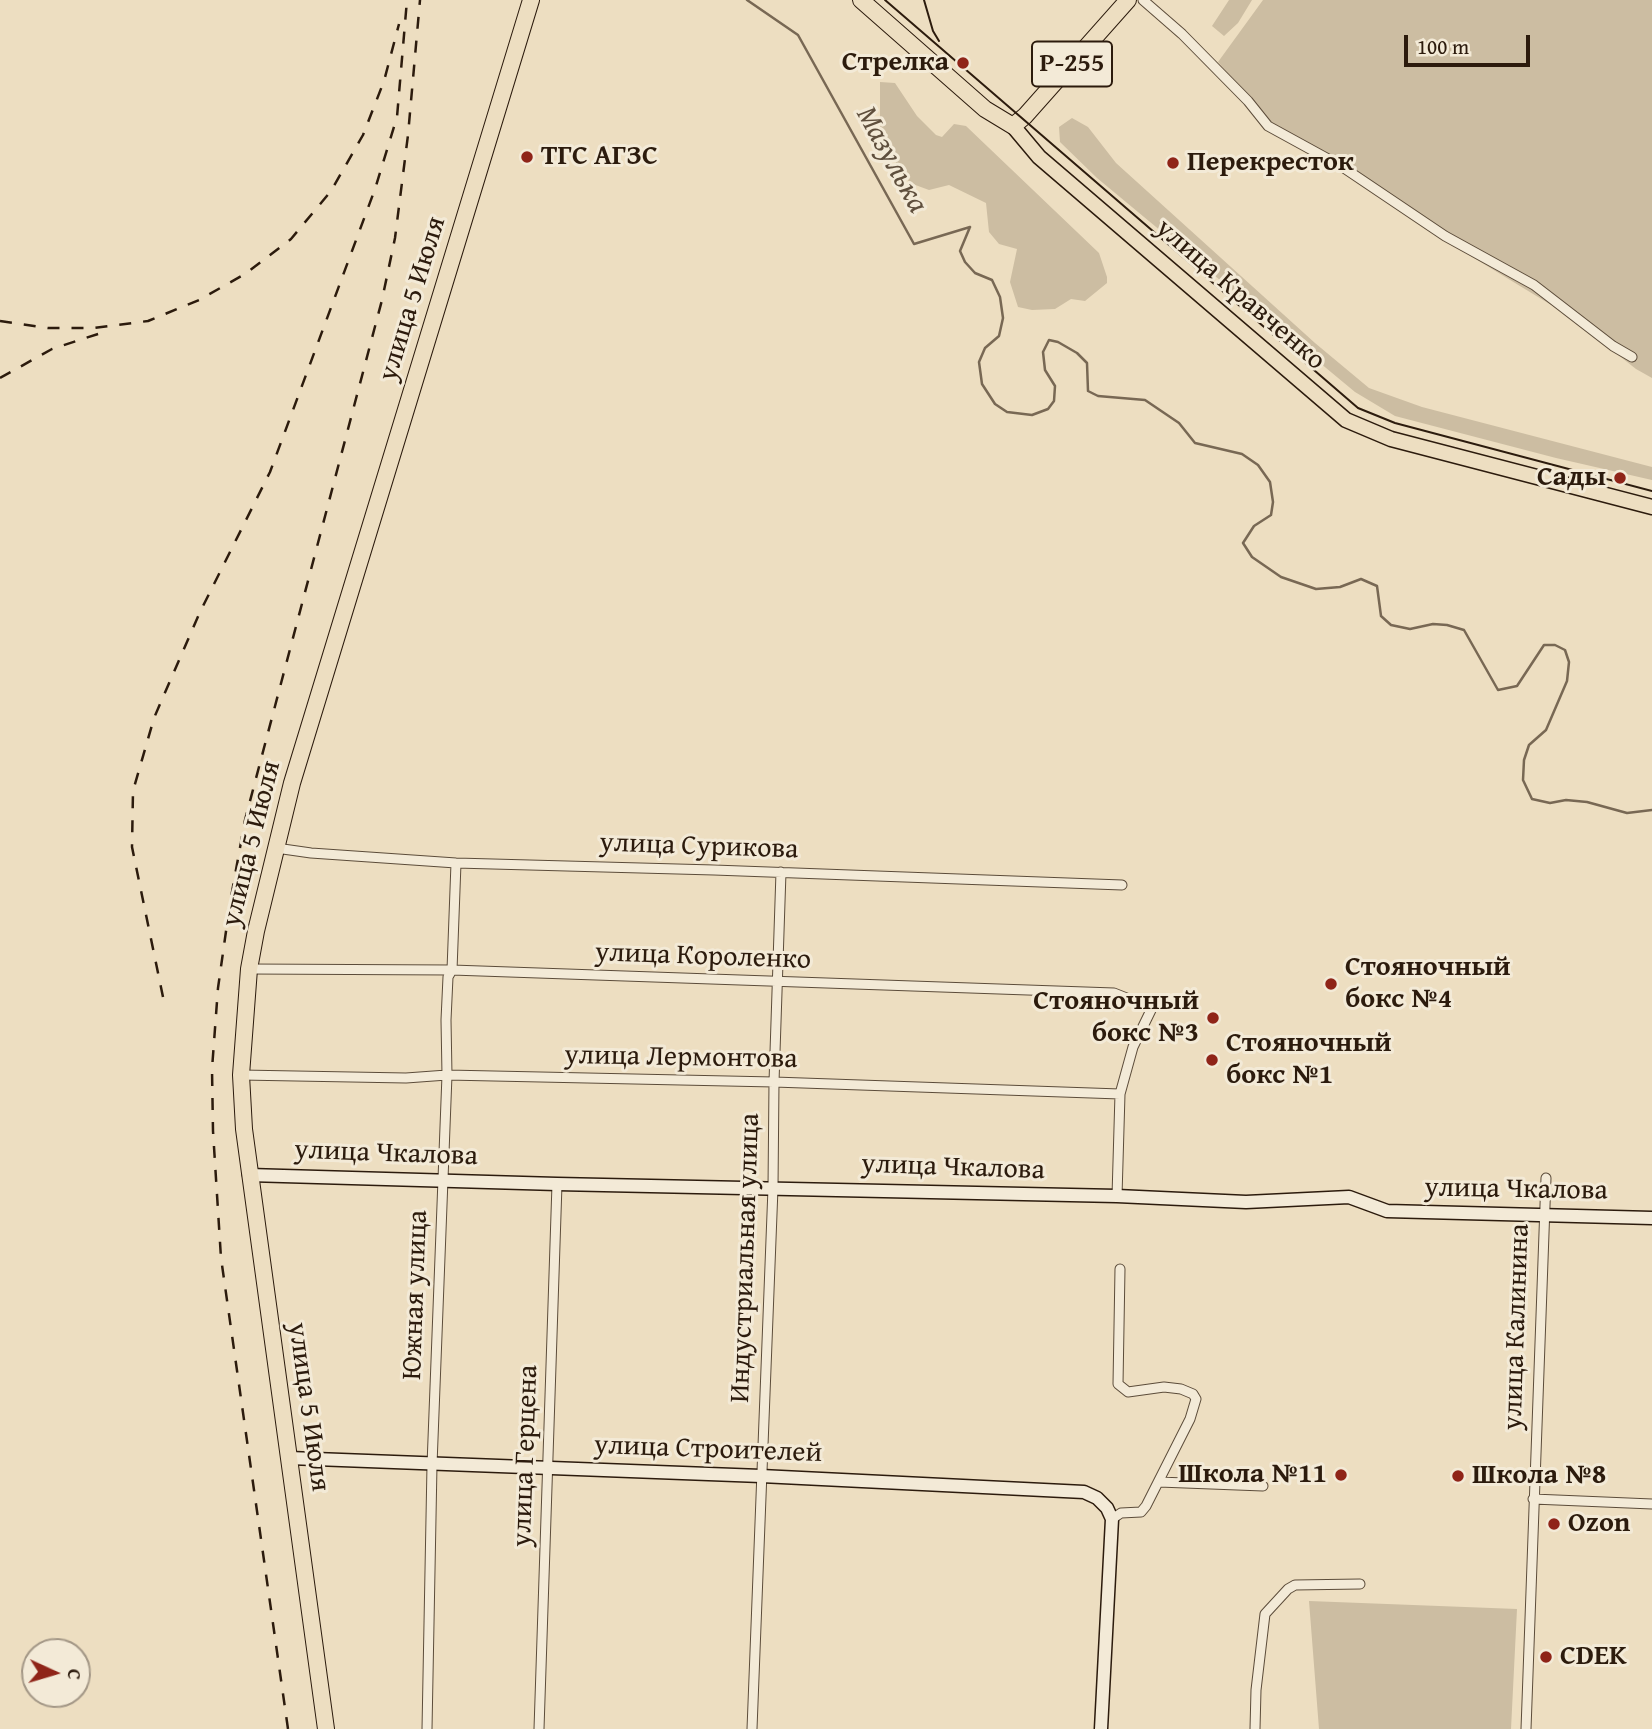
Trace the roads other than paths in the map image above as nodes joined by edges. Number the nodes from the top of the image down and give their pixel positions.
1 (531, 0) edge
2 (861, 0) edge
3 (1128, 0) edge
4 (1143, 0) edge
5 (1013, 126) junction
6 (1632, 357) dead end
7 (1652, 507) edge
8 (276, 848) junction
9 (456, 863) junction
10 (781, 872) junction
11 (1122, 885) dead end
12 (249, 969) junction
13 (452, 970) junction
14 (778, 983) junction
15 (241, 1074) junction
16 (447, 1075) junction
17 (774, 1082) junction
18 (1121, 1094) junction
19 (249, 1175) junction
20 (1546, 1178) dead end
21 (443, 1180) junction
22 (557, 1184) junction
23 (773, 1188) junction
24 (1117, 1196) junction
25 (1544, 1214) junction
26 (1652, 1218) edge
27 (1120, 1269) dead end
28 (289, 1458) junction
29 (432, 1465) junction
30 (549, 1468) junction
31 (761, 1476) junction
32 (1159, 1482) junction
33 (1263, 1486) dead end
34 (1533, 1499) junction
35 (1652, 1504) edge
36 (1112, 1519) junction
37 (1360, 1584) dead end
38 (326, 1729) edge
39 (427, 1729) edge
40 (539, 1729) edge
41 (752, 1729) edge
42 (1101, 1729) edge
43 (1255, 1729) edge
44 (1526, 1729) edge

1 - 8 highway, улица 5 Июля
2 - 5 highway, улица Кравченко
3 - 5 highway, Р-255
4 - 6 street
5 - 7 main road, улица Кравченко
8 - 9 street, улица Сурикова
8 - 12 highway, улица 5 Июля
9 - 10 street, улица Сурикова
9 - 13 street, Южная улица
10 - 11 street, улица Сурикова
10 - 14 street, Индустриальная улица
12 - 13 street, улица Короленко
12 - 15 highway, улица 5 Июля
13 - 14 street, улица Короленко
13 - 16 street, Южная улица
14 - 17 street, Индустриальная улица
14 - 18 street, улица Короленко
15 - 16 street, улица Лермонтова
15 - 19 highway, улица 5 Июля
16 - 17 street, улица Лермонтова
16 - 21 street, Южная улица
17 - 18 street, улица Лермонтова
17 - 23 street, Индустриальная улица
18 - 24 street
19 - 21 street, улица Чкалова
19 - 28 highway, улица 5 Июля
20 - 25 street, улица Калинина
21 - 22 street, улица Чкалова
21 - 29 street, Южная улица
22 - 23 street, улица Чкалова
22 - 30 street, улица Герцена
23 - 24 street, улица Чкалова
23 - 31 street, Индустриальная улица
24 - 25 street, улица Чкалова
25 - 26 street, улица Чкалова
25 - 34 street, улица Калинина
27 - 32 street
28 - 29 street, улица Строителей
28 - 38 highway, улица 5 Июля
29 - 30 street, улица Строителей
29 - 39 street, Южная улица
30 - 31 street, улица Строителей
30 - 40 street, улица Герцена
31 - 36 street, улица Строителей
31 - 41 street, Индустриальная улица
32 - 33 street
32 - 36 street
34 - 35 street
34 - 44 street, улица Калинина
36 - 42 street
37 - 43 street

